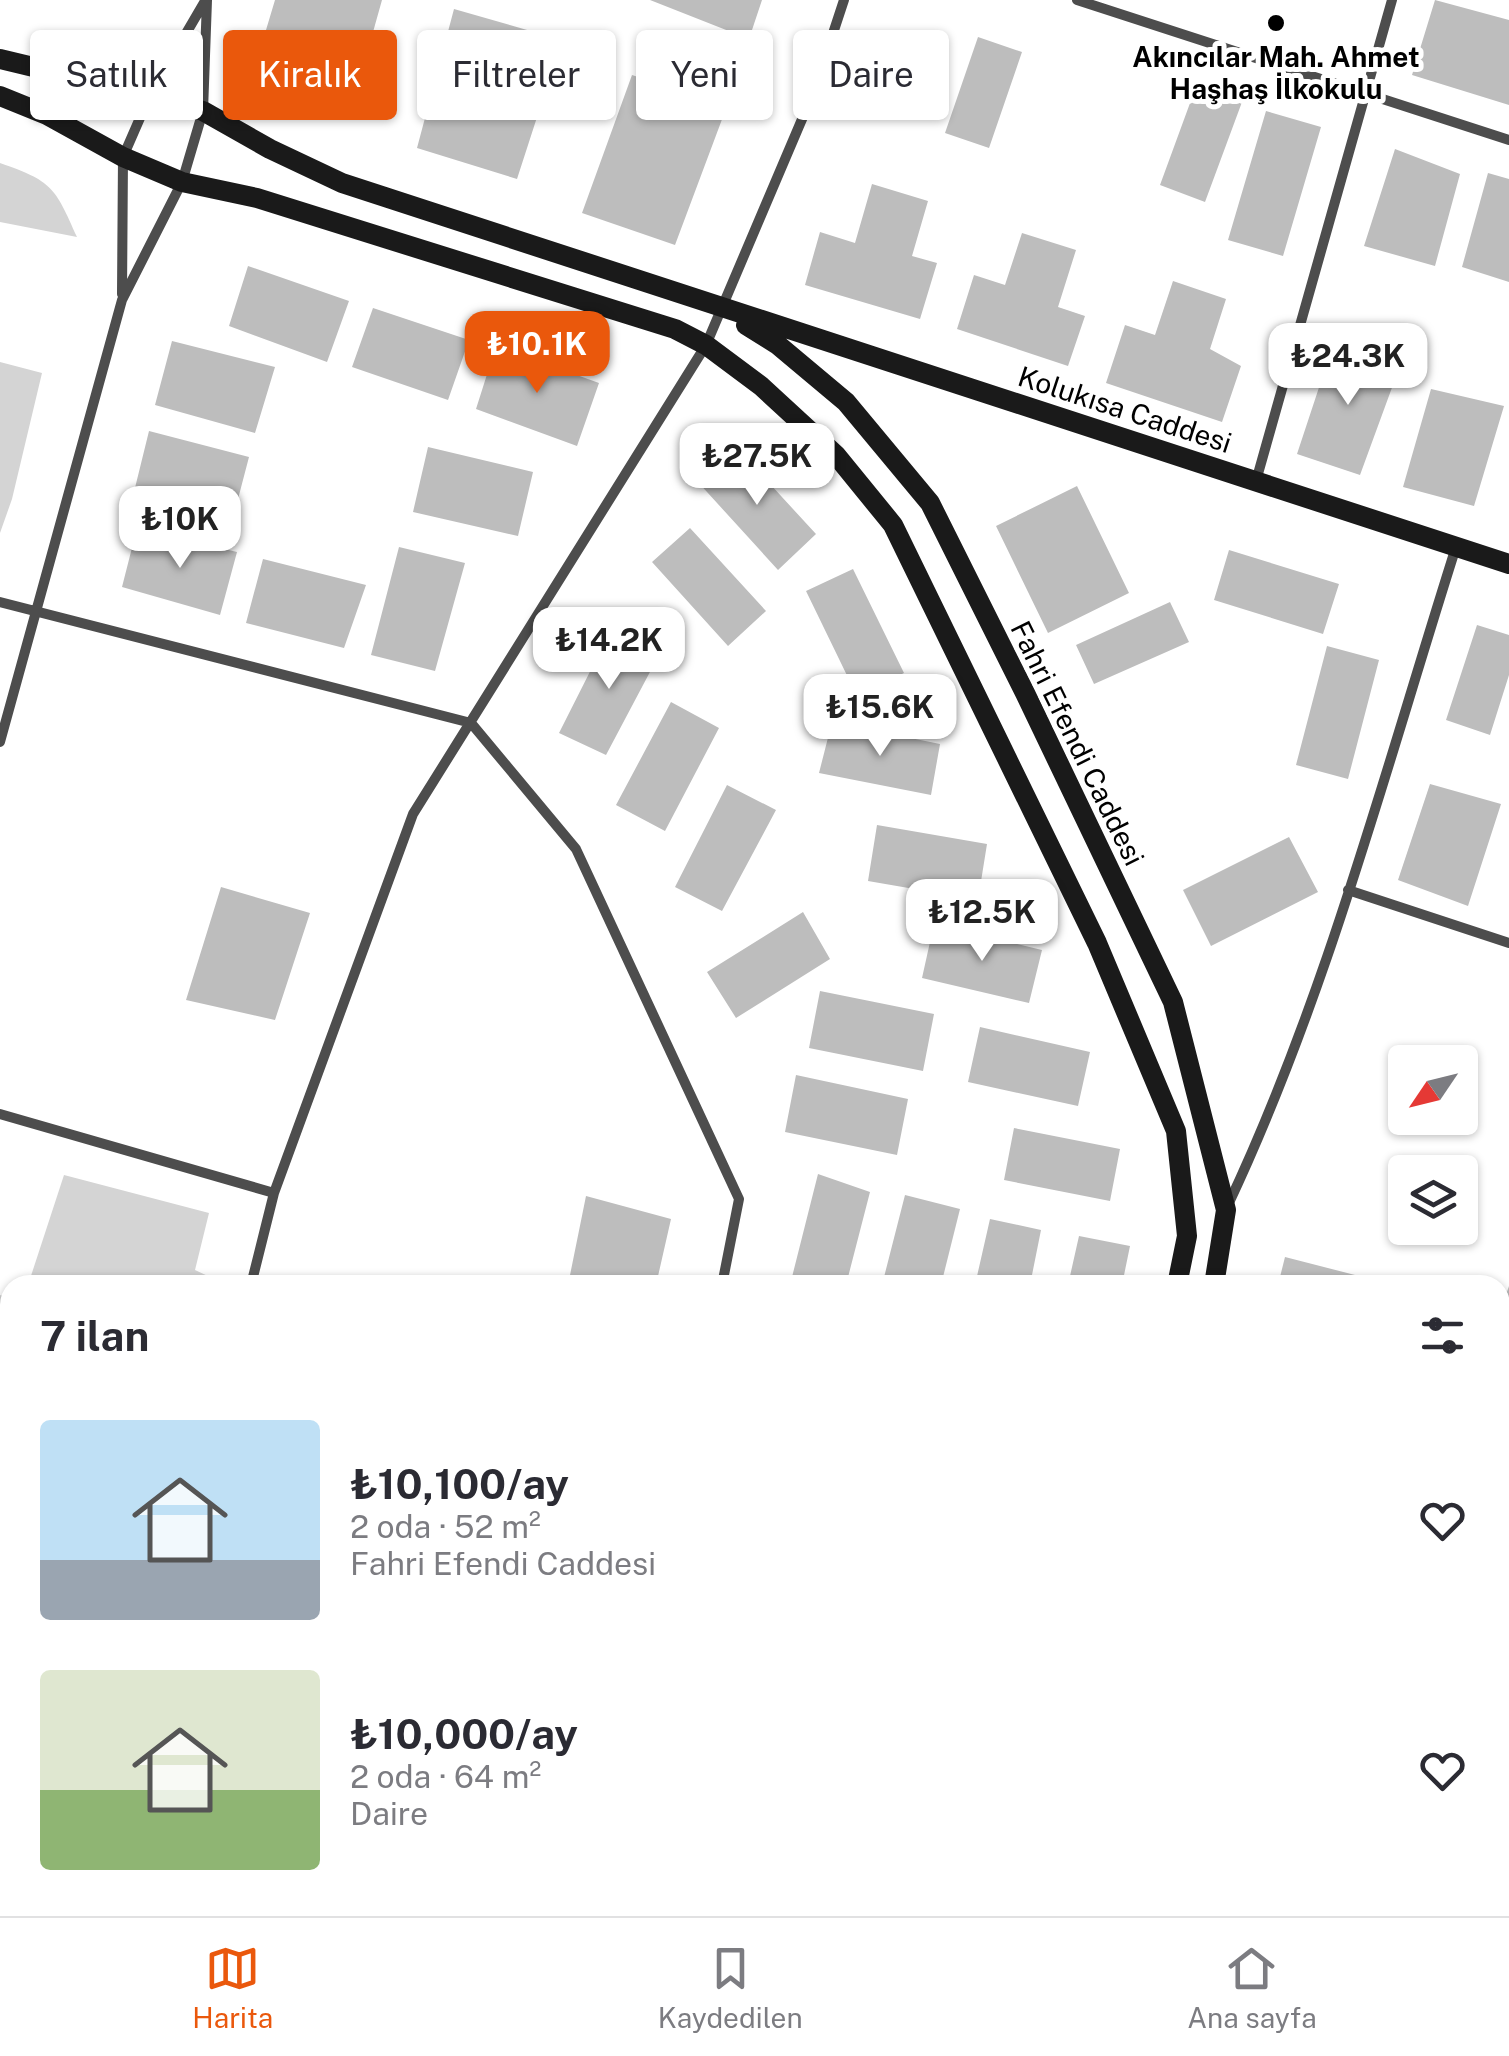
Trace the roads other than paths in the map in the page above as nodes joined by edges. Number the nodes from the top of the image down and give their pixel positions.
1 (206, 0) edge
2 (844, 0) edge
3 (1076, 0) edge
4 (1392, 0) edge
5 (188, 30) edge
6 (0, 60) edge
7 (30, 67) edge
8 (1366, 94) junction
9 (0, 96) edge
10 (203, 111) joint
11 (139, 120) edge
12 (200, 120) edge
13 (1509, 140) edge
14 (123, 157) junction
15 (182, 182) junction
16 (122, 300) junction
17 (723, 310) junction
18 (706, 345) junction
19 (1256, 481) junction
20 (1456, 547) junction
21 (1509, 564) edge
22 (0, 602) edge
23 (38, 609) junction
24 (470, 723) junction
25 (0, 742) edge
26 (1348, 890) junction
27 (1509, 943) edge
28 (0, 1114) edge
29 (274, 1193) junction
30 (1226, 1210) junction
31 (254, 1275) edge
32 (724, 1275) edge
33 (1179, 1275) edge
34 (1216, 1275) edge

1 - 5 street
1 - 10 street
2 - 17 street
3 - 8 street
4 - 8 street
6 - 7 street
8 - 13 street
8 - 19 street
9 - 14 street
10 - 17 street
11 - 14 street
12 - 15 street
14 - 15 street
14 - 16 street
15 - 16 street
15 - 18 street
16 - 23 street
17 - 18 street
17 - 19 street, Kolukısa Caddesi
17 - 30 street, Fahri Efendi Caddesi
18 - 24 street
18 - 33 street
19 - 20 street, Kolukısa Caddesi
20 - 21 street, Kolukısa Caddesi
20 - 26 street
22 - 23 street
23 - 24 street
23 - 25 street
24 - 29 street
24 - 32 street
26 - 27 street
26 - 30 street
28 - 29 street
29 - 31 street
30 - 34 street, Fahri Efendi Caddesi

